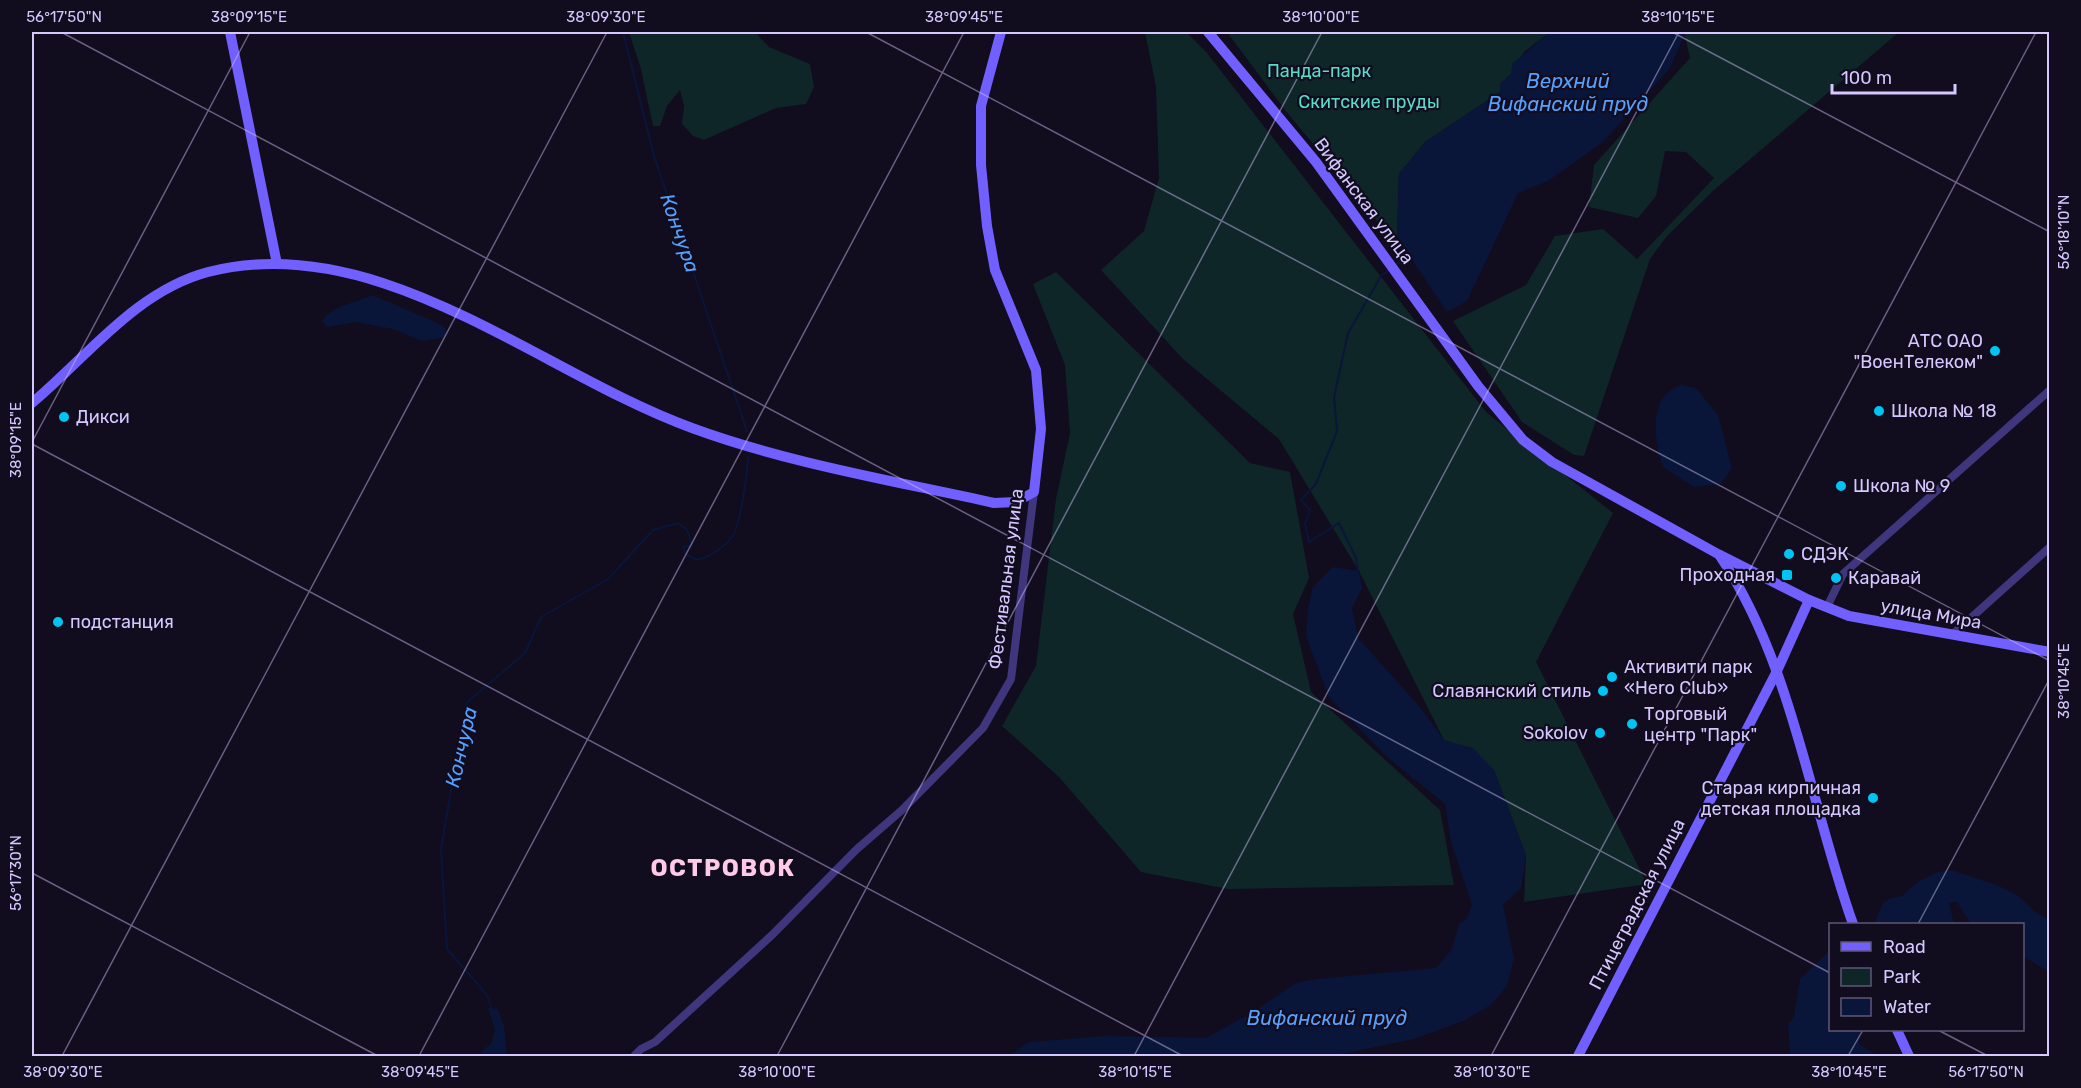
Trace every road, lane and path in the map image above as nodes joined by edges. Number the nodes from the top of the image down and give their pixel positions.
1 (230, 32) edge
2 (1001, 32) edge
3 (1208, 32) edge
4 (277, 264) junction
5 (2049, 390) edge
6 (32, 403) edge
7 (1034, 492) junction
8 (2049, 548) edge
9 (1718, 554) junction
10 (1809, 600) junction
11 (1827, 607) junction
12 (1953, 634) junction
13 (2049, 652) edge
14 (1777, 671) junction
15 (1853, 923) edge
16 (1898, 1031) edge
17 (634, 1056) edge
18 (1578, 1056) edge
19 (1909, 1056) edge

1 - 4 main road
2 - 7 main road, Фестивальная улица
3 - 9 main road, Вифанская улица
4 - 6 main road
4 - 7 main road
5 - 11 street
7 - 17 street, Фестивальная улица
8 - 12 street
9 - 10 main road, улица Мира
9 - 14 main road
10 - 11 main road, улица Мира
10 - 14 main road, Птицеградская улица
11 - 12 main road, улица Мира
12 - 13 main road, улица Мира
14 - 15 main road
14 - 18 main road, Птицеградская улица
16 - 19 main road

